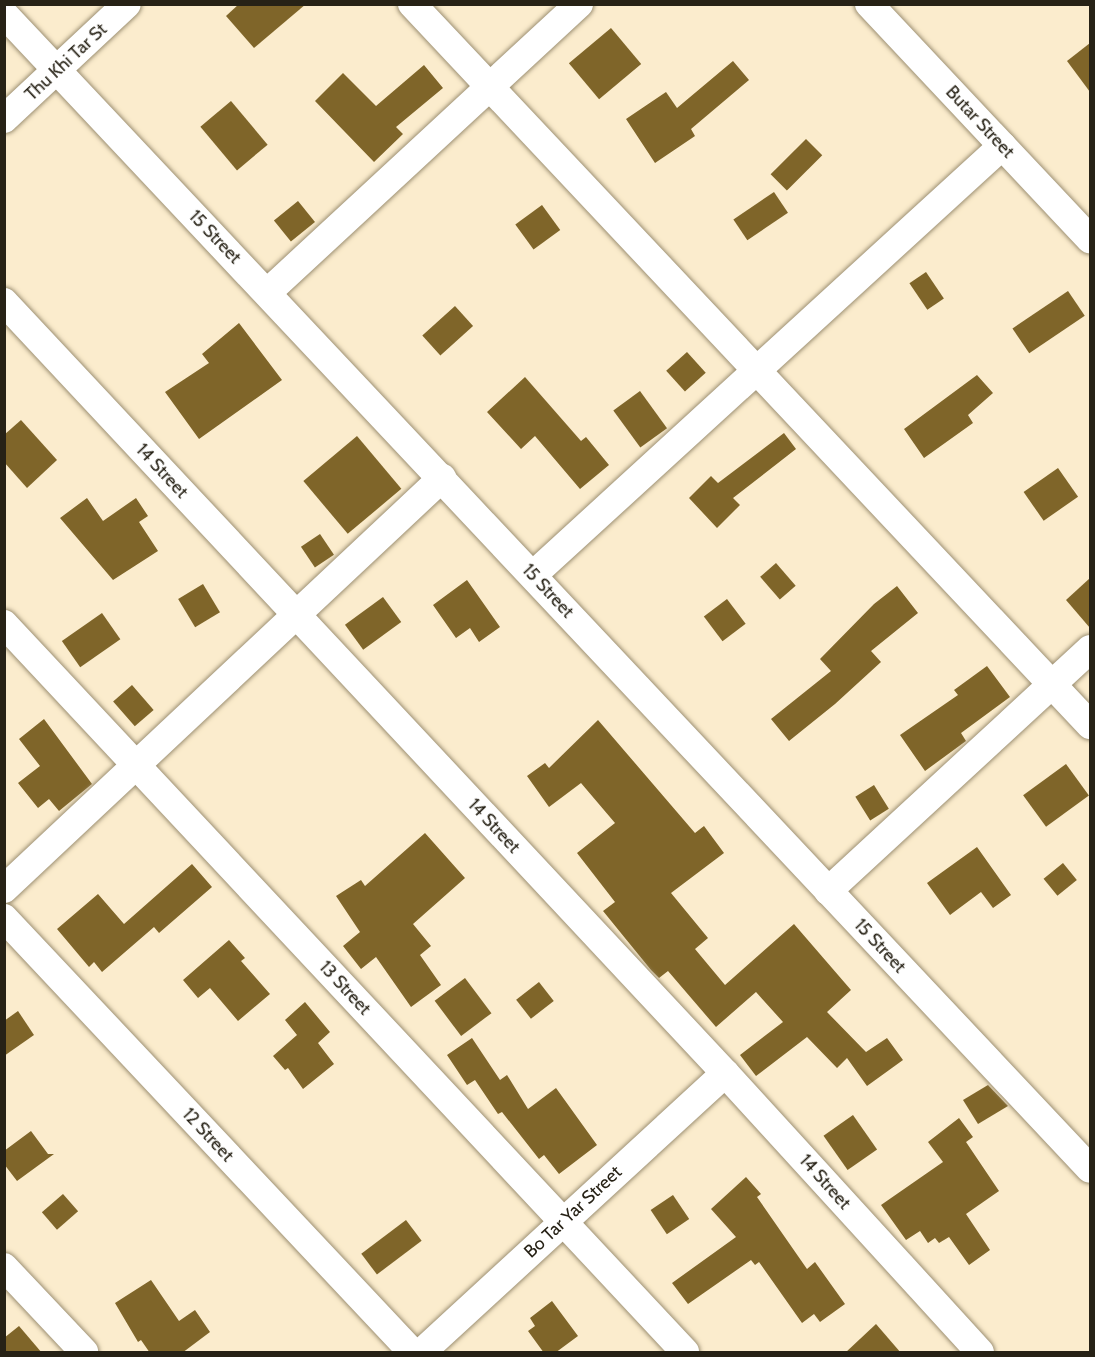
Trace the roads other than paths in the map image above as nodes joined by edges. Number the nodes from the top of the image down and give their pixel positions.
1 (127, 4) edge
2 (412, 4) edge
3 (579, 4) edge
4 (868, 4) edge
5 (4, 14) edge
6 (57, 72) junction
7 (489, 87) junction
8 (4, 119) edge
9 (1002, 146) junction
10 (1090, 239) edge
11 (268, 292) junction
12 (4, 302) edge
13 (756, 370) junction
14 (442, 478) junction
15 (533, 575) junction
16 (297, 615) junction
17 (4, 624) edge
18 (1090, 649) edge
19 (1052, 684) junction
20 (1090, 725) edge
21 (136, 765) junction
22 (4, 889) edge
23 (828, 891) junction
24 (4, 918) edge
25 (725, 1072) junction
26 (1090, 1169) edge
27 (564, 1222) junction
28 (4, 1267) edge
29 (84, 1353) edge
30 (412, 1353) edge
31 (422, 1353) edge
32 (685, 1353) edge
33 (980, 1353) edge

1 - 6 street, Thu Khi Tar St
2 - 7 street
3 - 7 street
4 - 9 street, Butar Street
5 - 6 street, 15 Street
6 - 8 street, Thu Khi Tar St
6 - 11 street, 15 Street
7 - 11 street
7 - 13 street
9 - 10 street, Butar Street
9 - 13 street
11 - 14 street, 15 Street
12 - 16 street, 14 Street
13 - 15 street
13 - 19 street
14 - 15 street, 15 Street
14 - 16 street
15 - 23 street, 15 Street
16 - 21 street
16 - 25 street, 14 Street
17 - 21 street, 13 Street
18 - 19 street
19 - 20 street
19 - 23 street
21 - 22 street
21 - 27 street, 13 Street
23 - 26 street, 15 Street
24 - 30 street, 12 Street
25 - 27 street, Bo Tar Yar Street
25 - 33 street, 14 Street
27 - 31 street, Bo Tar Yar Street
27 - 32 street, 13 Street
28 - 29 street

